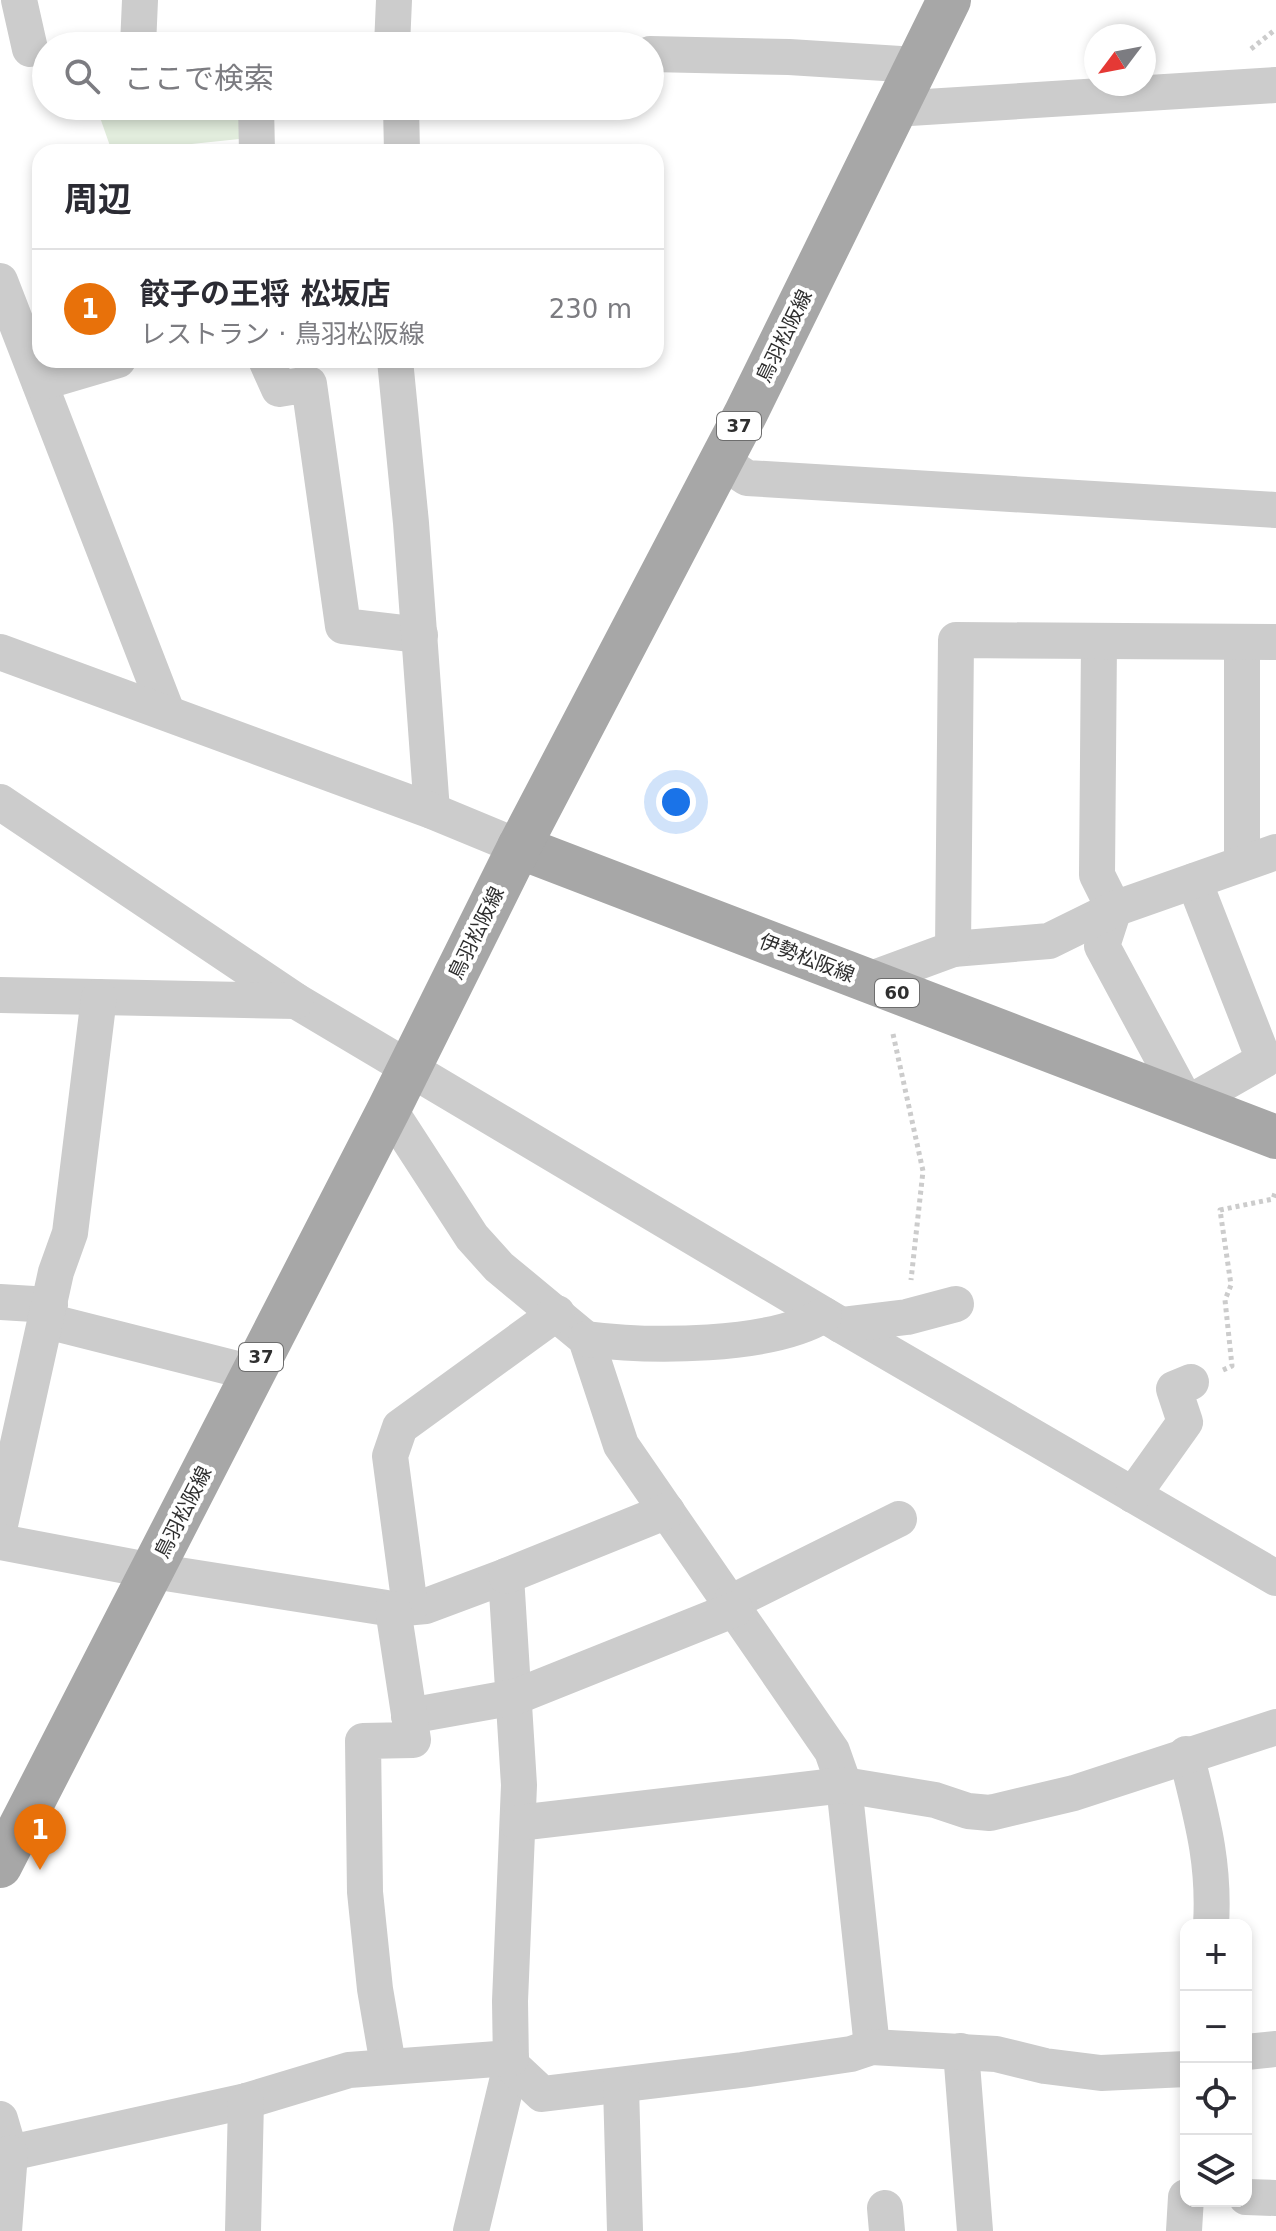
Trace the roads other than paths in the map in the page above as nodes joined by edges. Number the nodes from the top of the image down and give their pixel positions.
1 (19, 0) edge
2 (140, 0) edge
3 (394, 0) edge
4 (949, 0) edge
5 (139, 32) edge
6 (393, 32) edge
7 (25, 50) edge
8 (664, 54) edge
9 (916, 65) junction
10 (1276, 85) edge
11 (894, 109) junction
12 (256, 120) edge
13 (401, 120) edge
14 (257, 144) edge
15 (402, 144) edge
16 (0, 281) edge
17 (32, 363) edge
18 (34, 368) edge
19 (91, 368) edge
20 (270, 368) edge
21 (396, 368) edge
22 (40, 383) junction
23 (721, 461) junction
24 (1276, 510) edge
25 (420, 635) junction
26 (1099, 641) junction
27 (1259, 642) edge
28 (0, 652) edge
29 (167, 712) junction
30 (0, 802) edge
31 (432, 811) junction
32 (519, 847) junction
33 (1276, 852) edge
34 (1242, 863) junction
35 (1194, 881) junction
36 (1114, 909) junction
37 (953, 949) junction
38 (874, 984) junction
39 (0, 995) edge
40 (99, 997) junction
41 (296, 1001) junction
42 (410, 1067) junction
43 (1187, 1104) junction
44 (389, 1109) junction
45 (1276, 1137) edge
46 (0, 1302) edge
47 (956, 1304) dead end
48 (49, 1313) junction
49 (557, 1313) junction
50 (833, 1320) junction
51 (586, 1339) junction
52 (253, 1373) junction
53 (1191, 1382) road end
54 (1133, 1495) junction
55 (667, 1511) junction
56 (899, 1519) dead end
57 (0, 1525) edge
58 (0, 1542) edge
59 (1260, 1554) edge
60 (153, 1571) junction
61 (506, 1576) junction
62 (1276, 1578) edge
63 (733, 1606) junction
64 (402, 1608) junction
65 (515, 1697) junction
66 (409, 1716) junction
67 (1276, 1727) edge
68 (1186, 1754) junction
69 (844, 1785) junction
70 (518, 1823) junction
71 (0, 1866) edge
72 (1211, 1919) edge
73 (872, 2047) junction
74 (1276, 2049) edge
75 (961, 2051) junction
76 (1252, 2051) edge
77 (511, 2061) junction
78 (388, 2065) junction
79 (1180, 2069) edge
80 (621, 2086) junction
81 (246, 2101) junction
82 (5, 2136) edge
83 (1252, 2197) edge
84 (1276, 2198) edge
85 (1185, 2207) edge
86 (4, 2231) edge
87 (243, 2231) edge
88 (471, 2231) edge
89 (625, 2231) edge
90 (975, 2231) edge
91 (1184, 2231) edge

1 - 7 street
2 - 5 street
3 - 6 street
4 - 9 main road, 鳥羽松阪線 / 37
8 - 9 street
9 - 11 main road, 鳥羽松阪線 / 37
10 - 11 street
11 - 23 main road, 鳥羽松阪線 / 37
12 - 14 street
13 - 15 street
16 - 17 street
18 - 22 street
19 - 22 street
20 - 25 street
21 - 25 street
22 - 29 street
23 - 24 street
23 - 32 main road, 鳥羽松阪線 / 37
25 - 31 street
26 - 27 street
26 - 36 street
26 - 37 street
27 - 34 street
28 - 29 street
29 - 31 street
30 - 41 street
31 - 32 street
32 - 38 main road, 伊勢松阪線 / 60
32 - 42 main road, 鳥羽松阪線 / 37
33 - 34 street
34 - 35 street
35 - 36 street
35 - 43 street
36 - 37 street
36 - 43 street
37 - 38 street
38 - 43 main road, 伊勢松阪線 / 60
39 - 40 street
40 - 41 street
40 - 48 street
41 - 42 street
42 - 44 main road, 鳥羽松阪線 / 37
42 - 50 street
43 - 45 main road, 伊勢松阪線 / 60
44 - 49 street
44 - 52 main road, 鳥羽松阪線 / 37
46 - 48 street
47 - 50 street
48 - 52 street
48 - 57 street
49 - 51 street
49 - 64 street
50 - 51 street
50 - 54 street
51 - 55 street
52 - 60 main road, 鳥羽松阪線 / 37
53 - 54 street
54 - 59 street
55 - 61 street
55 - 63 street
56 - 63 street
58 - 60 street
59 - 62 street
60 - 64 street
60 - 71 main road, 鳥羽松阪線 / 37
61 - 64 street
61 - 65 street
63 - 65 street
63 - 69 street
64 - 66 street
65 - 66 street
65 - 70 street
66 - 78 street
67 - 68 street
68 - 69 street
68 - 72 street
69 - 70 street
69 - 73 street
70 - 77 street
73 - 75 street
73 - 80 street
74 - 76 street
75 - 79 street
75 - 90 street
77 - 78 street
77 - 80 street
77 - 88 street
78 - 81 street
80 - 89 street
81 - 82 street
81 - 87 street
82 - 86 street
83 - 84 street
85 - 91 street

